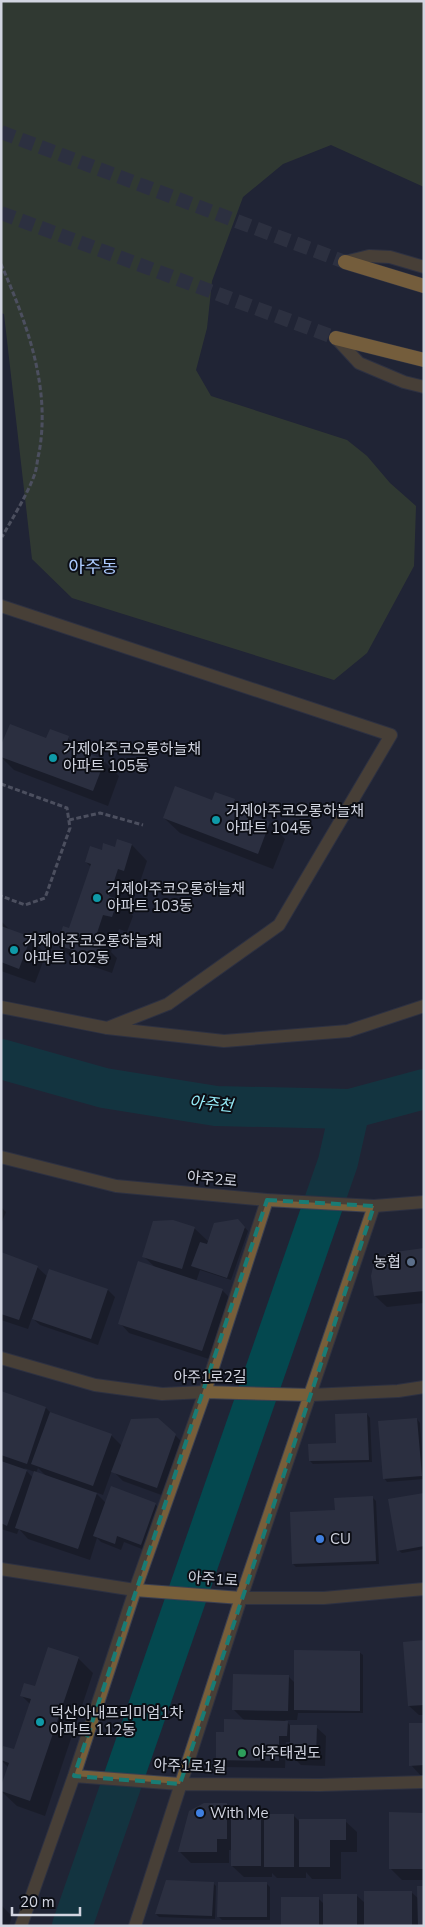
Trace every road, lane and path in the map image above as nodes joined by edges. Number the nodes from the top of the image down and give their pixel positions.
1 (345, 262) joint
2 (1, 264) edge
3 (424, 267) edge
4 (424, 286) edge
5 (336, 338) joint
6 (424, 360) edge
7 (424, 387) edge
8 (2, 537) edge
9 (1, 606) edge
10 (1, 784) edge
11 (68, 820) junction
12 (143, 825) dead end
13 (1, 896) edge
14 (424, 1006) edge
15 (1, 1007) edge
16 (107, 1028) junction
17 (1, 1157) edge
18 (267, 1200) junction
19 (421, 1201) edge
20 (374, 1206) junction
21 (1, 1358) edge
22 (424, 1388) edge
23 (205, 1392) junction
24 (310, 1395) junction
25 (1, 1569) edge
26 (424, 1589) edge
27 (135, 1590) junction
28 (242, 1598) junction
29 (74, 1776) junction
30 (424, 1782) edge
31 (180, 1784) junction
32 (21, 1926) edge
33 (135, 1926) edge

1 - 3 street
1 - 4 highway
2 - 8 path
5 - 6 highway
5 - 7 street
9 - 16 street
10 - 11 path
11 - 12 path
11 - 13 path
14 - 16 street
15 - 16 street
17 - 18 street, 아주2로
18 - 20 street, 아주2로
18 - 23 street
19 - 20 street, 아주2로
20 - 24 street
21 - 23 street, 아주1로2길
22 - 24 street, 아주1로2길
23 - 24 street, 아주1로2길
23 - 27 street
24 - 28 street
25 - 27 street, 아주1로
26 - 28 street, 아주1로
27 - 28 street, 아주1로
27 - 29 street
28 - 31 street
29 - 31 street, 아주1로1길
29 - 32 street
30 - 31 street, 아주1로1길
31 - 33 street

